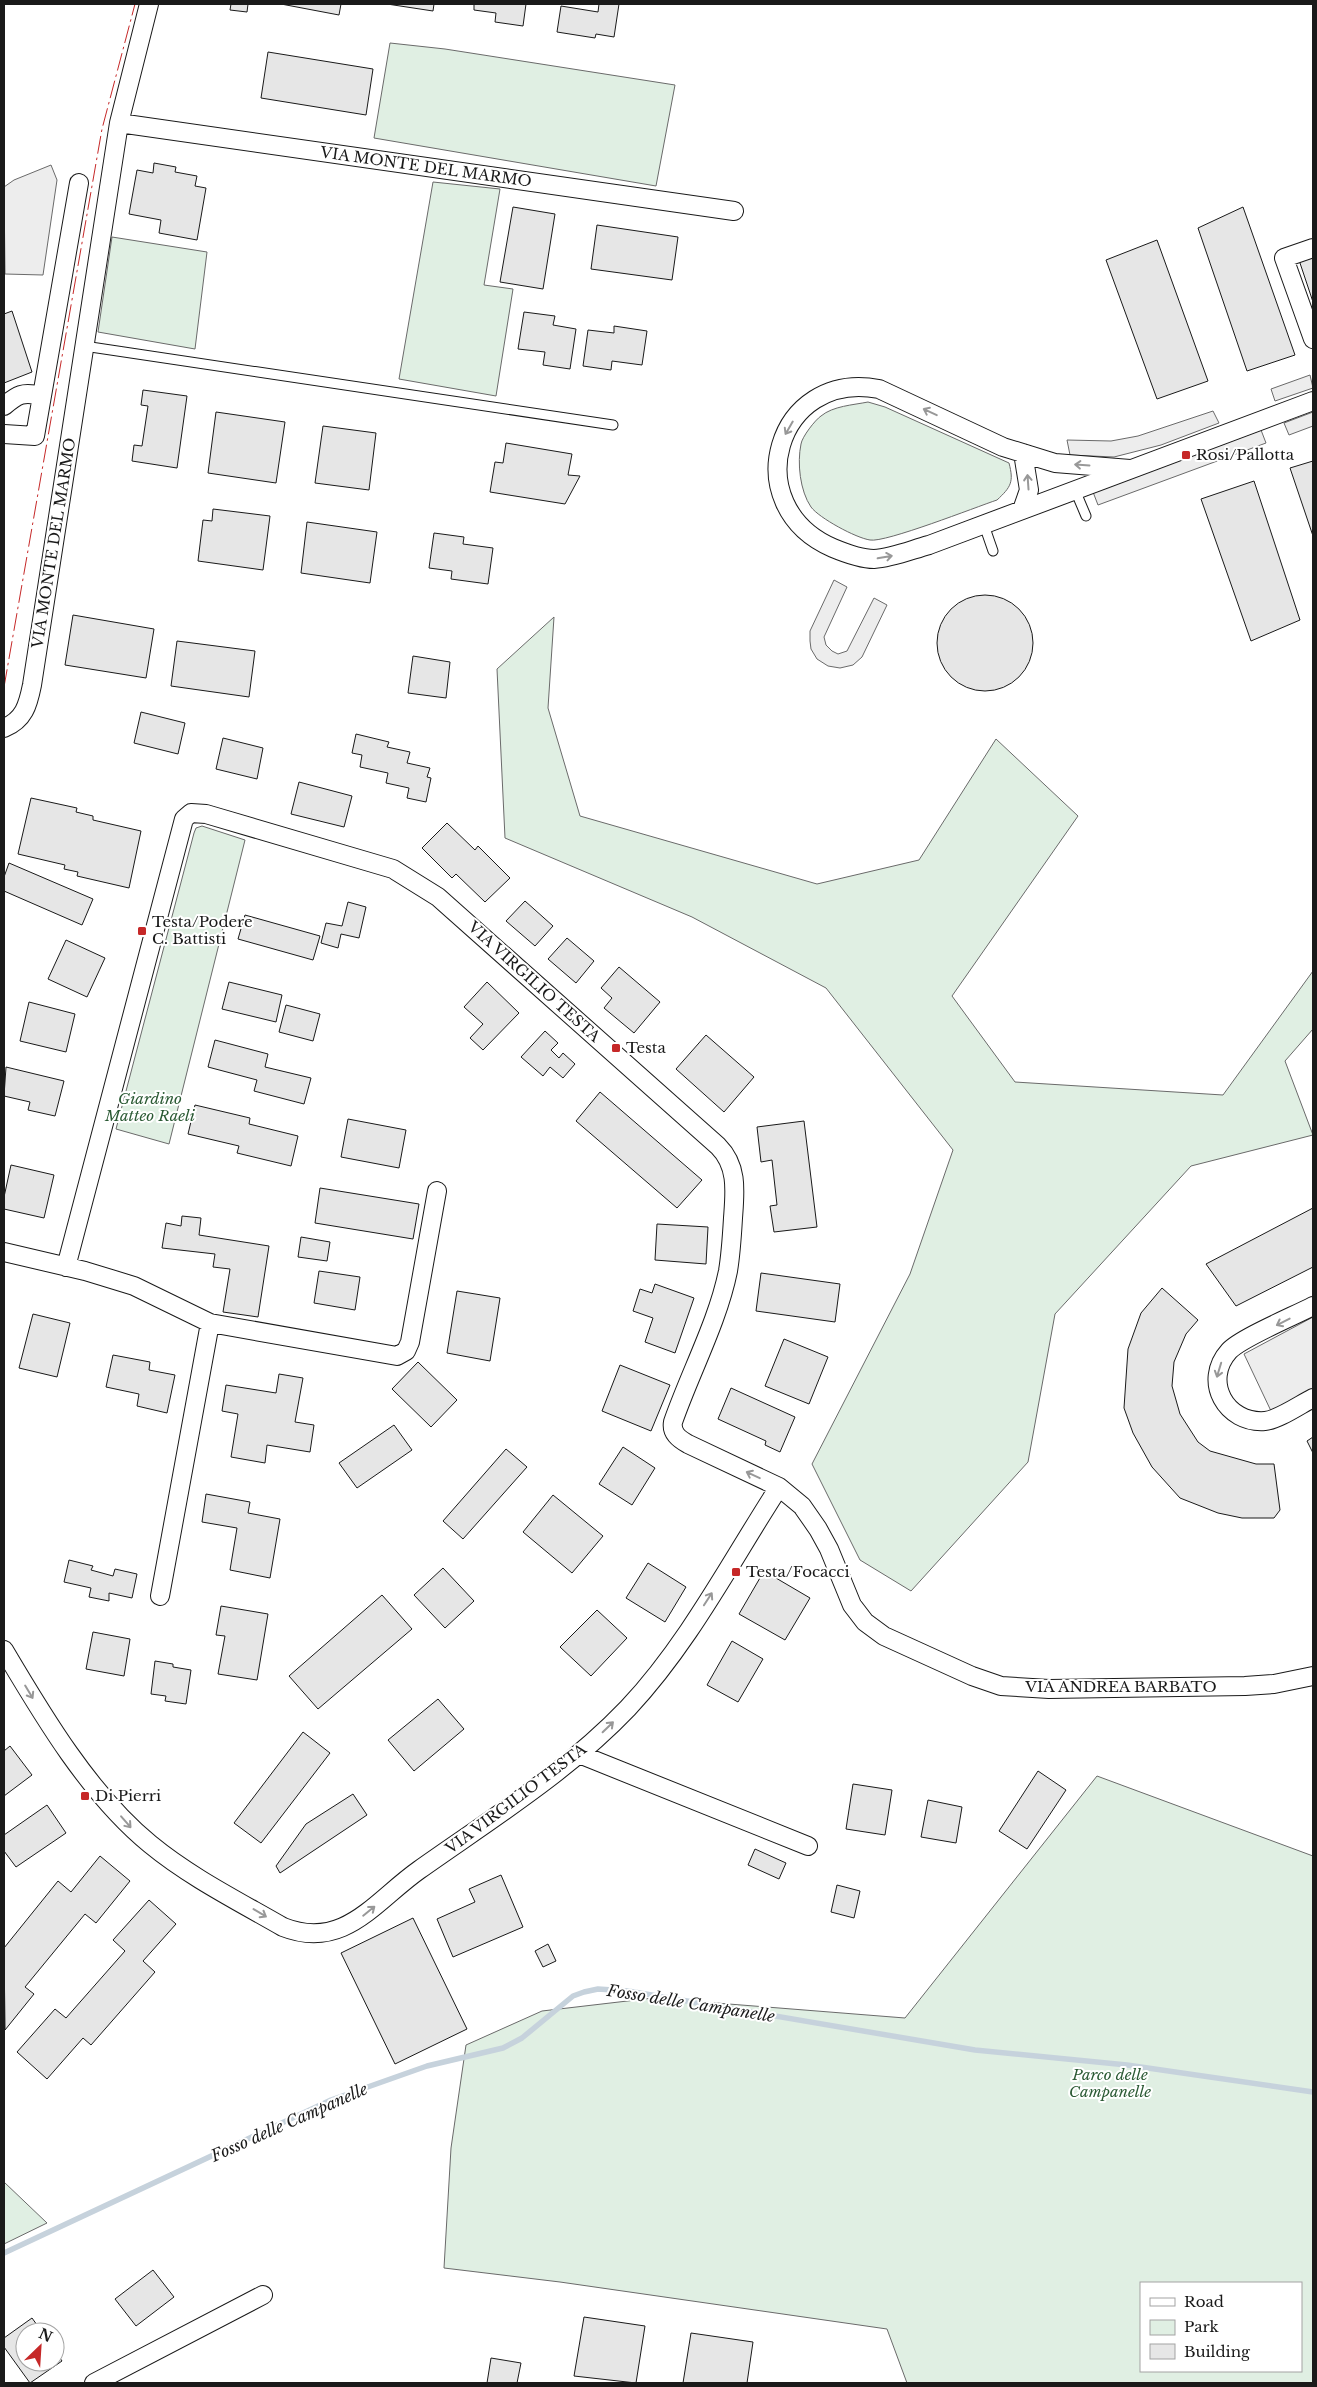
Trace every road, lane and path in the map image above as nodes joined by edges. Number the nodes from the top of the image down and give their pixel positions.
1 (149, 4) edge
2 (119, 123) junction
3 (79, 183) dead end
4 (734, 211) dead end
5 (1313, 248) edge
6 (1313, 339) edge
7 (84, 346) junction
8 (41, 396) junction
9 (1313, 401) edge
10 (4, 406) edge
11 (613, 425) dead end
12 (4, 434) edge
13 (1023, 453) junction
14 (1130, 469) junction
15 (1075, 490) junction
16 (1022, 510) junction
17 (1086, 516) dead end
18 (984, 525) junction
19 (993, 551) dead end
20 (4, 728) edge
21 (438, 1191) dead end
22 (4, 1252) edge
23 (66, 1267) junction
24 (1313, 1306) edge
25 (210, 1322) junction
26 (1313, 1398) edge
27 (779, 1487) junction
28 (160, 1596) dead end
29 (4, 1650) edge
30 (1313, 1676) edge
31 (579, 1754) junction
32 (808, 1846) dead end
33 (262, 2295) dead end
34 (94, 2383) edge

1 - 2 street, VIA MONTE DEL MARMO
2 - 4 street, VIA MONTE DEL MARMO
2 - 7 street, VIA MONTE DEL MARMO
3 - 8 street
5 - 6 street
7 - 11 lane
7 - 20 street, VIA MONTE DEL MARMO
8 - 10 street
8 - 12 street
9 - 14 street
14 -> 13 street
16 -> 13 street
13 -> 18 street
14 - 15 street
15 - 16 street
15 - 17 lane
16 - 18 street
18 - 19 lane
21 - 25 street
22 - 23 street
23 - 25 street
27 -> 23 street, VIA VIRGILIO TESTA
24 -> 26 street
25 - 28 street
27 - 30 street, VIA ANDREA BARBATO
31 -> 27 street, VIA VIRGILIO TESTA
29 -> 31 street, VIA VIRGILIO TESTA
31 - 32 street
33 - 34 street

